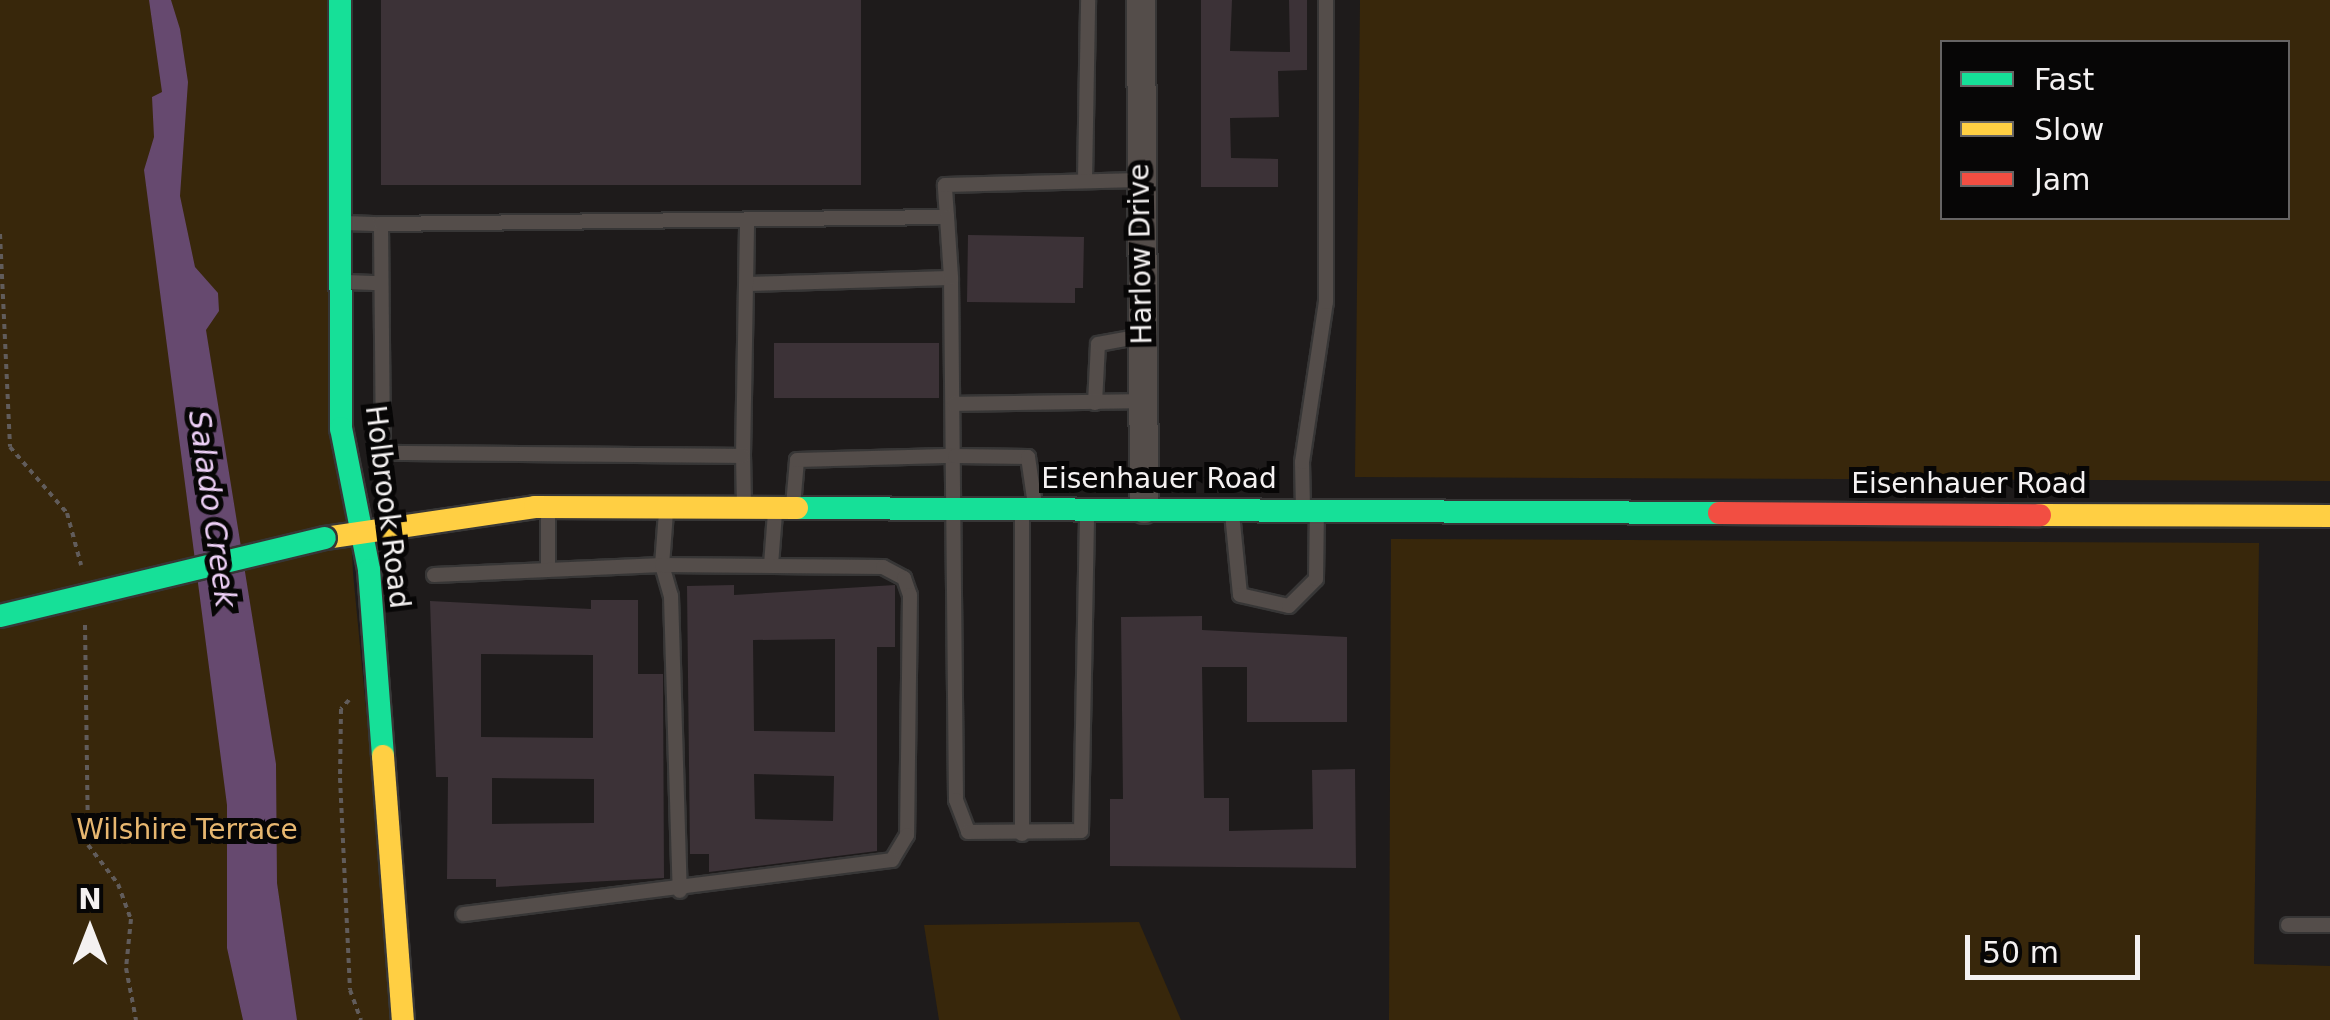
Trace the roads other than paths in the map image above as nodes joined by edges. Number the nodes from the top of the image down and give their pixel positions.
1 (340, 0) edge
2 (1088, 0) edge
3 (1141, 0) edge
4 (1326, 0) edge
5 (1085, 180) junction
6 (1140, 180) junction
7 (947, 218) junction
8 (746, 220) junction
9 (344, 222) junction
10 (382, 224) junction
11 (951, 278) junction
12 (346, 282) junction
13 (380, 283) junction
14 (746, 284) junction
15 (1142, 336) junction
16 (1144, 401) junction
17 (1095, 403) junction
18 (954, 404) junction
19 (743, 456) junction
20 (955, 456) junction
21 (548, 506) junction
22 (666, 506) junction
23 (744, 506) junction
24 (784, 507) junction
25 (959, 508) junction
26 (1029, 508) junction
27 (1087, 508) junction
28 (1144, 509) junction
29 (1232, 510) junction
30 (1310, 510) junction
31 (2330, 516) edge
32 (360, 529) junction
33 (662, 564) junction
34 (771, 565) junction
35 (548, 570) junction
36 (434, 576) dead end
37 (0, 616) edge
38 (1022, 834) junction
39 (680, 892) junction
40 (462, 914) dead end
41 (2288, 925) dead end
42 (2330, 926) edge
43 (402, 1020) edge

1 - 9 main road, Holbrook Road
2 - 5 lane
3 - 6 street, Harlow Drive
4 - 30 lane
5 - 6 lane
5 - 7 lane
6 - 15 street, Harlow Drive
7 - 8 lane
7 - 11 lane
8 - 10 lane
8 - 14 lane
9 - 10 lane
9 - 12 main road, Holbrook Road
10 - 13 lane
11 - 14 lane
11 - 18 lane
12 - 13 lane
12 - 32 main road, Holbrook Road
13 - 19 lane
14 - 19 lane
15 - 16 street, Harlow Drive
15 - 17 lane
16 - 17 lane
16 - 28 street, Harlow Drive
17 - 18 lane
18 - 20 lane
19 - 23 lane
20 - 24 lane
20 - 25 lane
20 - 26 lane
21 - 22 main road, Eisenhauer Road
21 - 32 main road, Eisenhauer Road
21 - 35 lane
22 - 23 main road, Eisenhauer Road
22 - 33 lane
23 - 24 main road, Eisenhauer Road
24 - 25 main road, Eisenhauer Road
24 - 34 lane
25 - 26 main road, Eisenhauer Road
25 - 38 lane
26 - 27 main road, Eisenhauer Road
26 - 38 lane
27 - 28 main road, Eisenhauer Road
27 - 38 lane
28 - 29 main road, Eisenhauer Road
29 - 30 main road, Eisenhauer Road
29 - 30 lane
30 - 31 main road, Eisenhauer Road
32 - 37 main road, Eisenhauer Road, bridge
32 - 43 main road, Holbrook Road
33 - 34 lane
33 - 35 lane
33 - 39 lane
34 - 39 lane
35 - 36 lane
39 - 40 lane
41 - 42 lane

